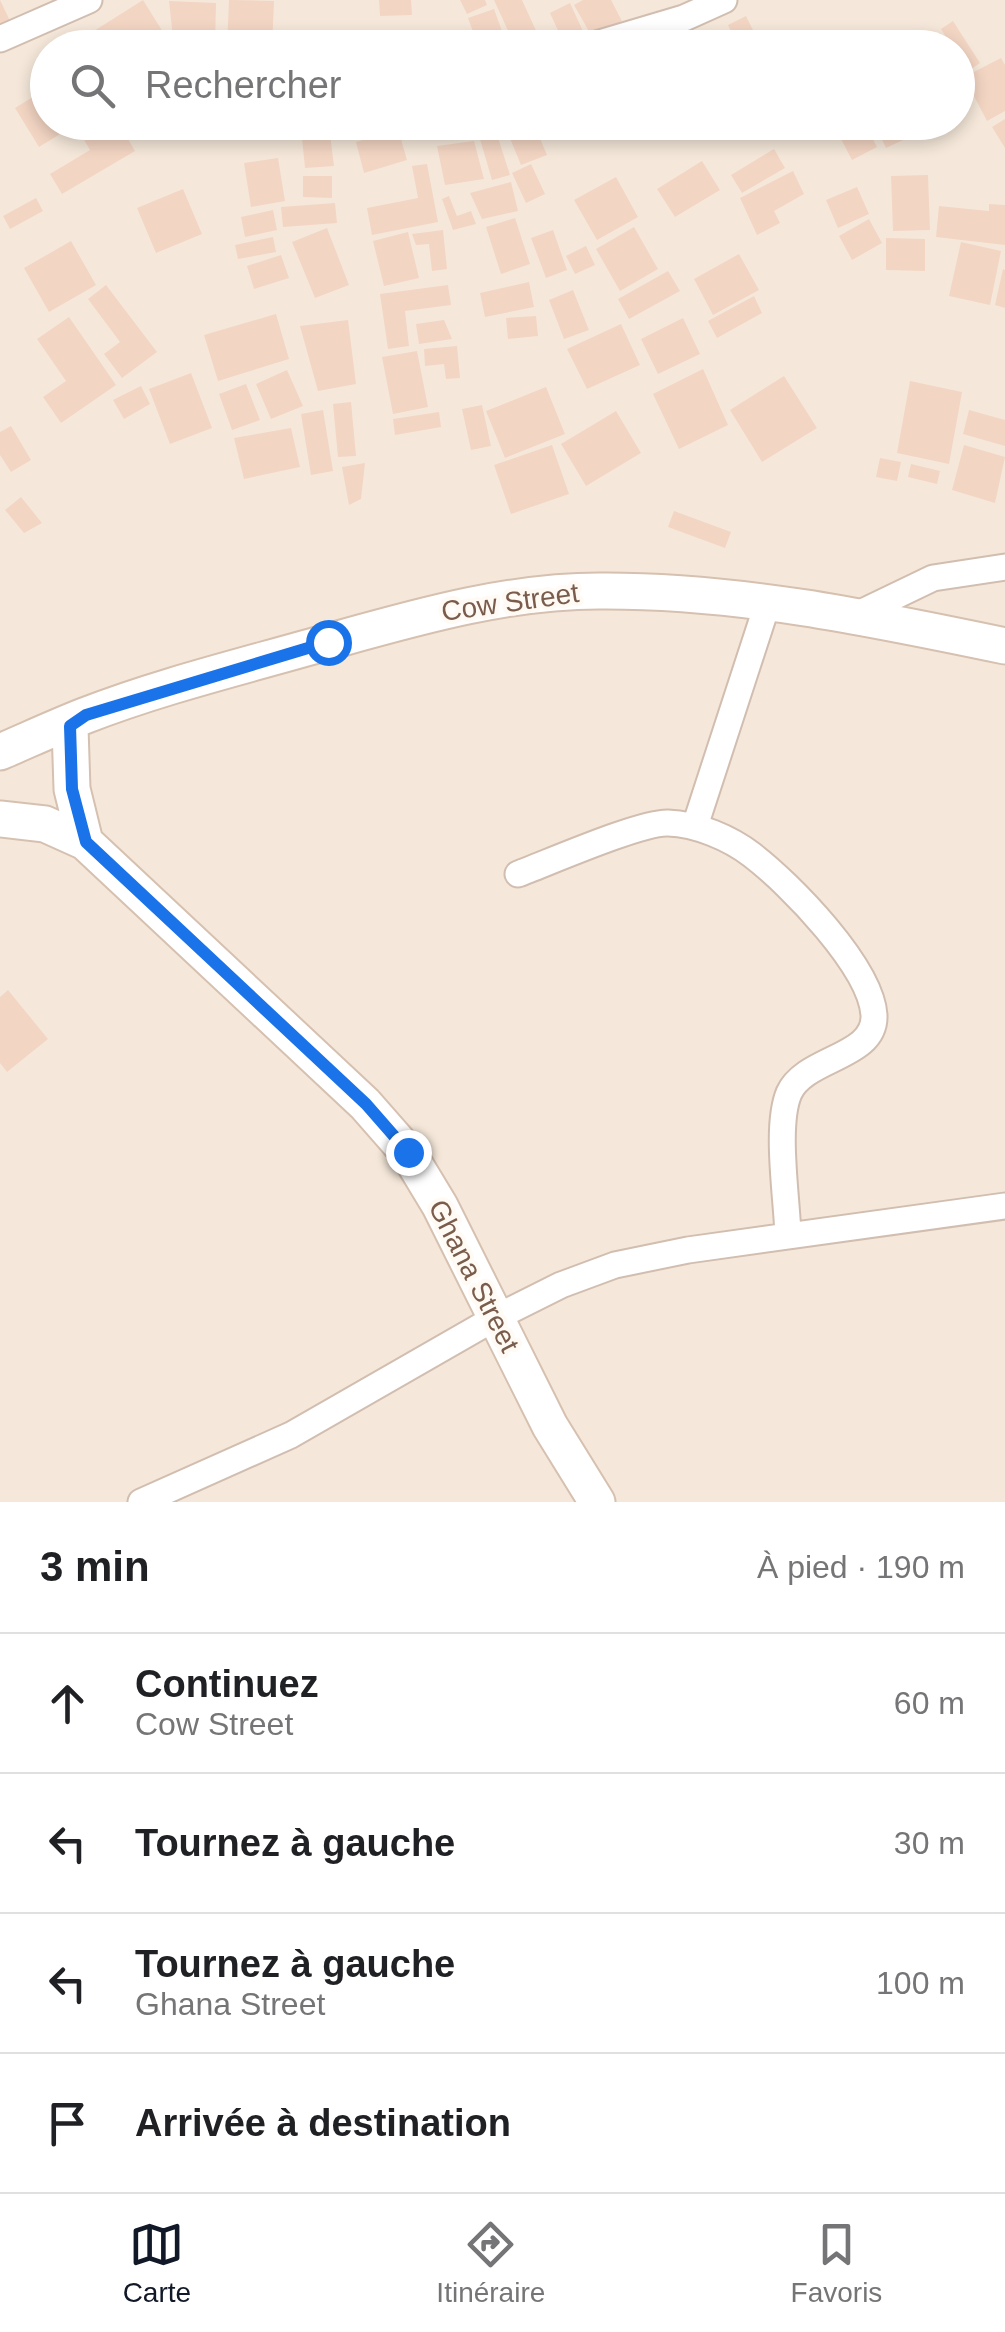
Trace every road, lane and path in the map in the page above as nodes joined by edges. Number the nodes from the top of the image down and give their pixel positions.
1 (89, 0) edge
2 (724, 0) edge
3 (679, 9) edge
4 (627, 30) edge
5 (0, 39) edge
6 (1005, 567) edge
7 (768, 602) junction
8 (854, 616) junction
9 (1005, 646) edge
10 (78, 721) junction
11 (0, 752) edge
12 (0, 775) edge
13 (0, 819) edge
14 (694, 826) junction
15 (86, 842) junction
16 (518, 874) dead end
17 (1005, 1206) edge
18 (788, 1236) junction
19 (495, 1318) junction
20 (141, 1502) edge
21 (598, 1502) edge

1 - 5 street
2 - 3 street
3 - 4 street
6 - 8 street
7 - 8 street, Cow Street
7 - 10 street, Cow Street
7 - 14 street
8 - 9 street, Cow Street
10 - 11 street, Cow Street
10 - 12 street, Cow Street
10 - 15 street
13 - 15 street, Ghana Street
14 - 16 street
14 - 18 street
15 - 19 street, Ghana Street
17 - 18 street
18 - 19 street
19 - 20 street
19 - 21 street, Ghana Street

